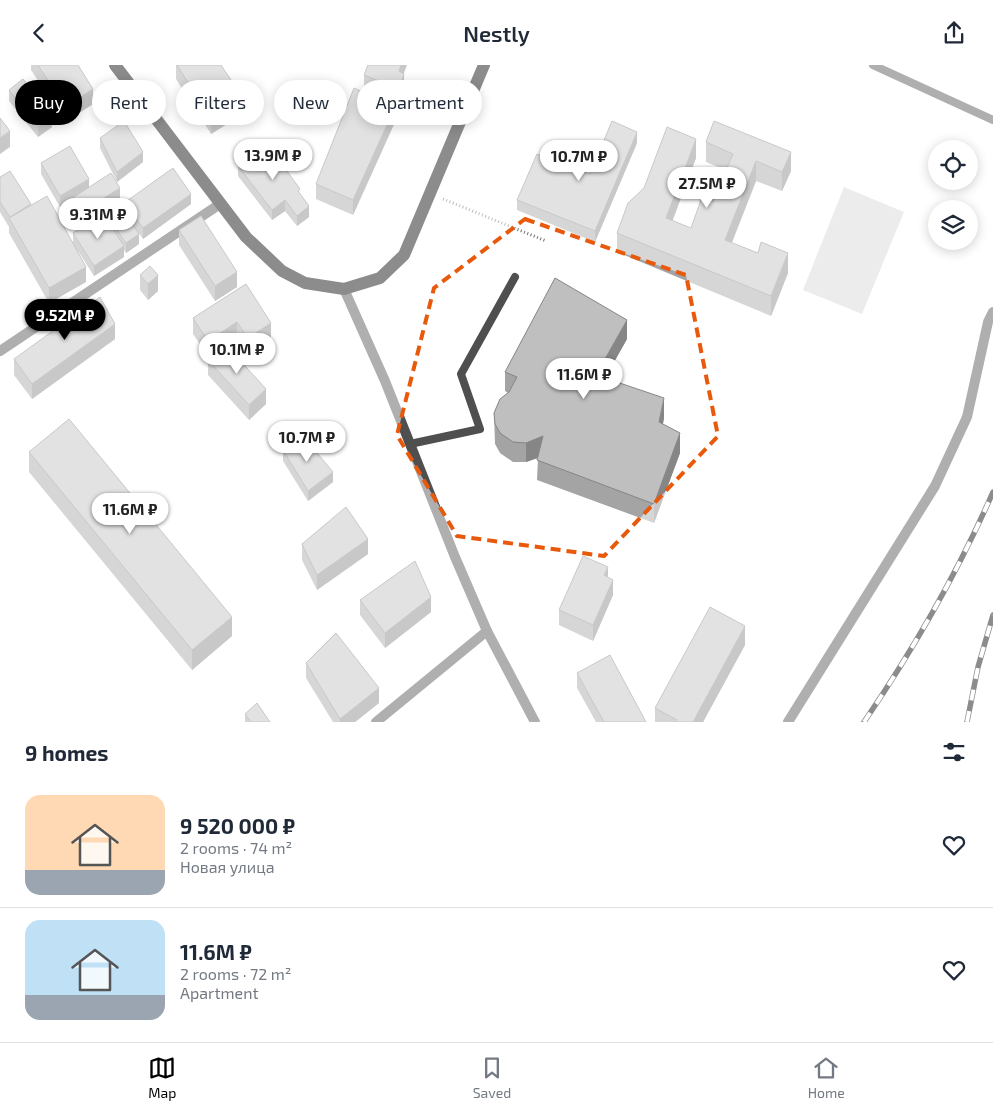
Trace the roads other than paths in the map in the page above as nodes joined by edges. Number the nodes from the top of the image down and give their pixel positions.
1 (115, 65) edge
2 (484, 65) edge
3 (873, 65) edge
4 (993, 120) edge
5 (220, 204) junction
6 (515, 277) dead end
7 (344, 289) junction
8 (993, 312) edge
9 (0, 351) edge
10 (410, 444) junction
11 (487, 631) junction
12 (376, 722) edge
13 (535, 722) edge
14 (788, 722) edge

1 - 5 main road
2 - 7 main road
3 - 4 lane
5 - 7 main road
5 - 9 street
6 - 10 lane
7 - 10 street
8 - 14 street
10 - 11 street
11 - 12 street
11 - 13 street

